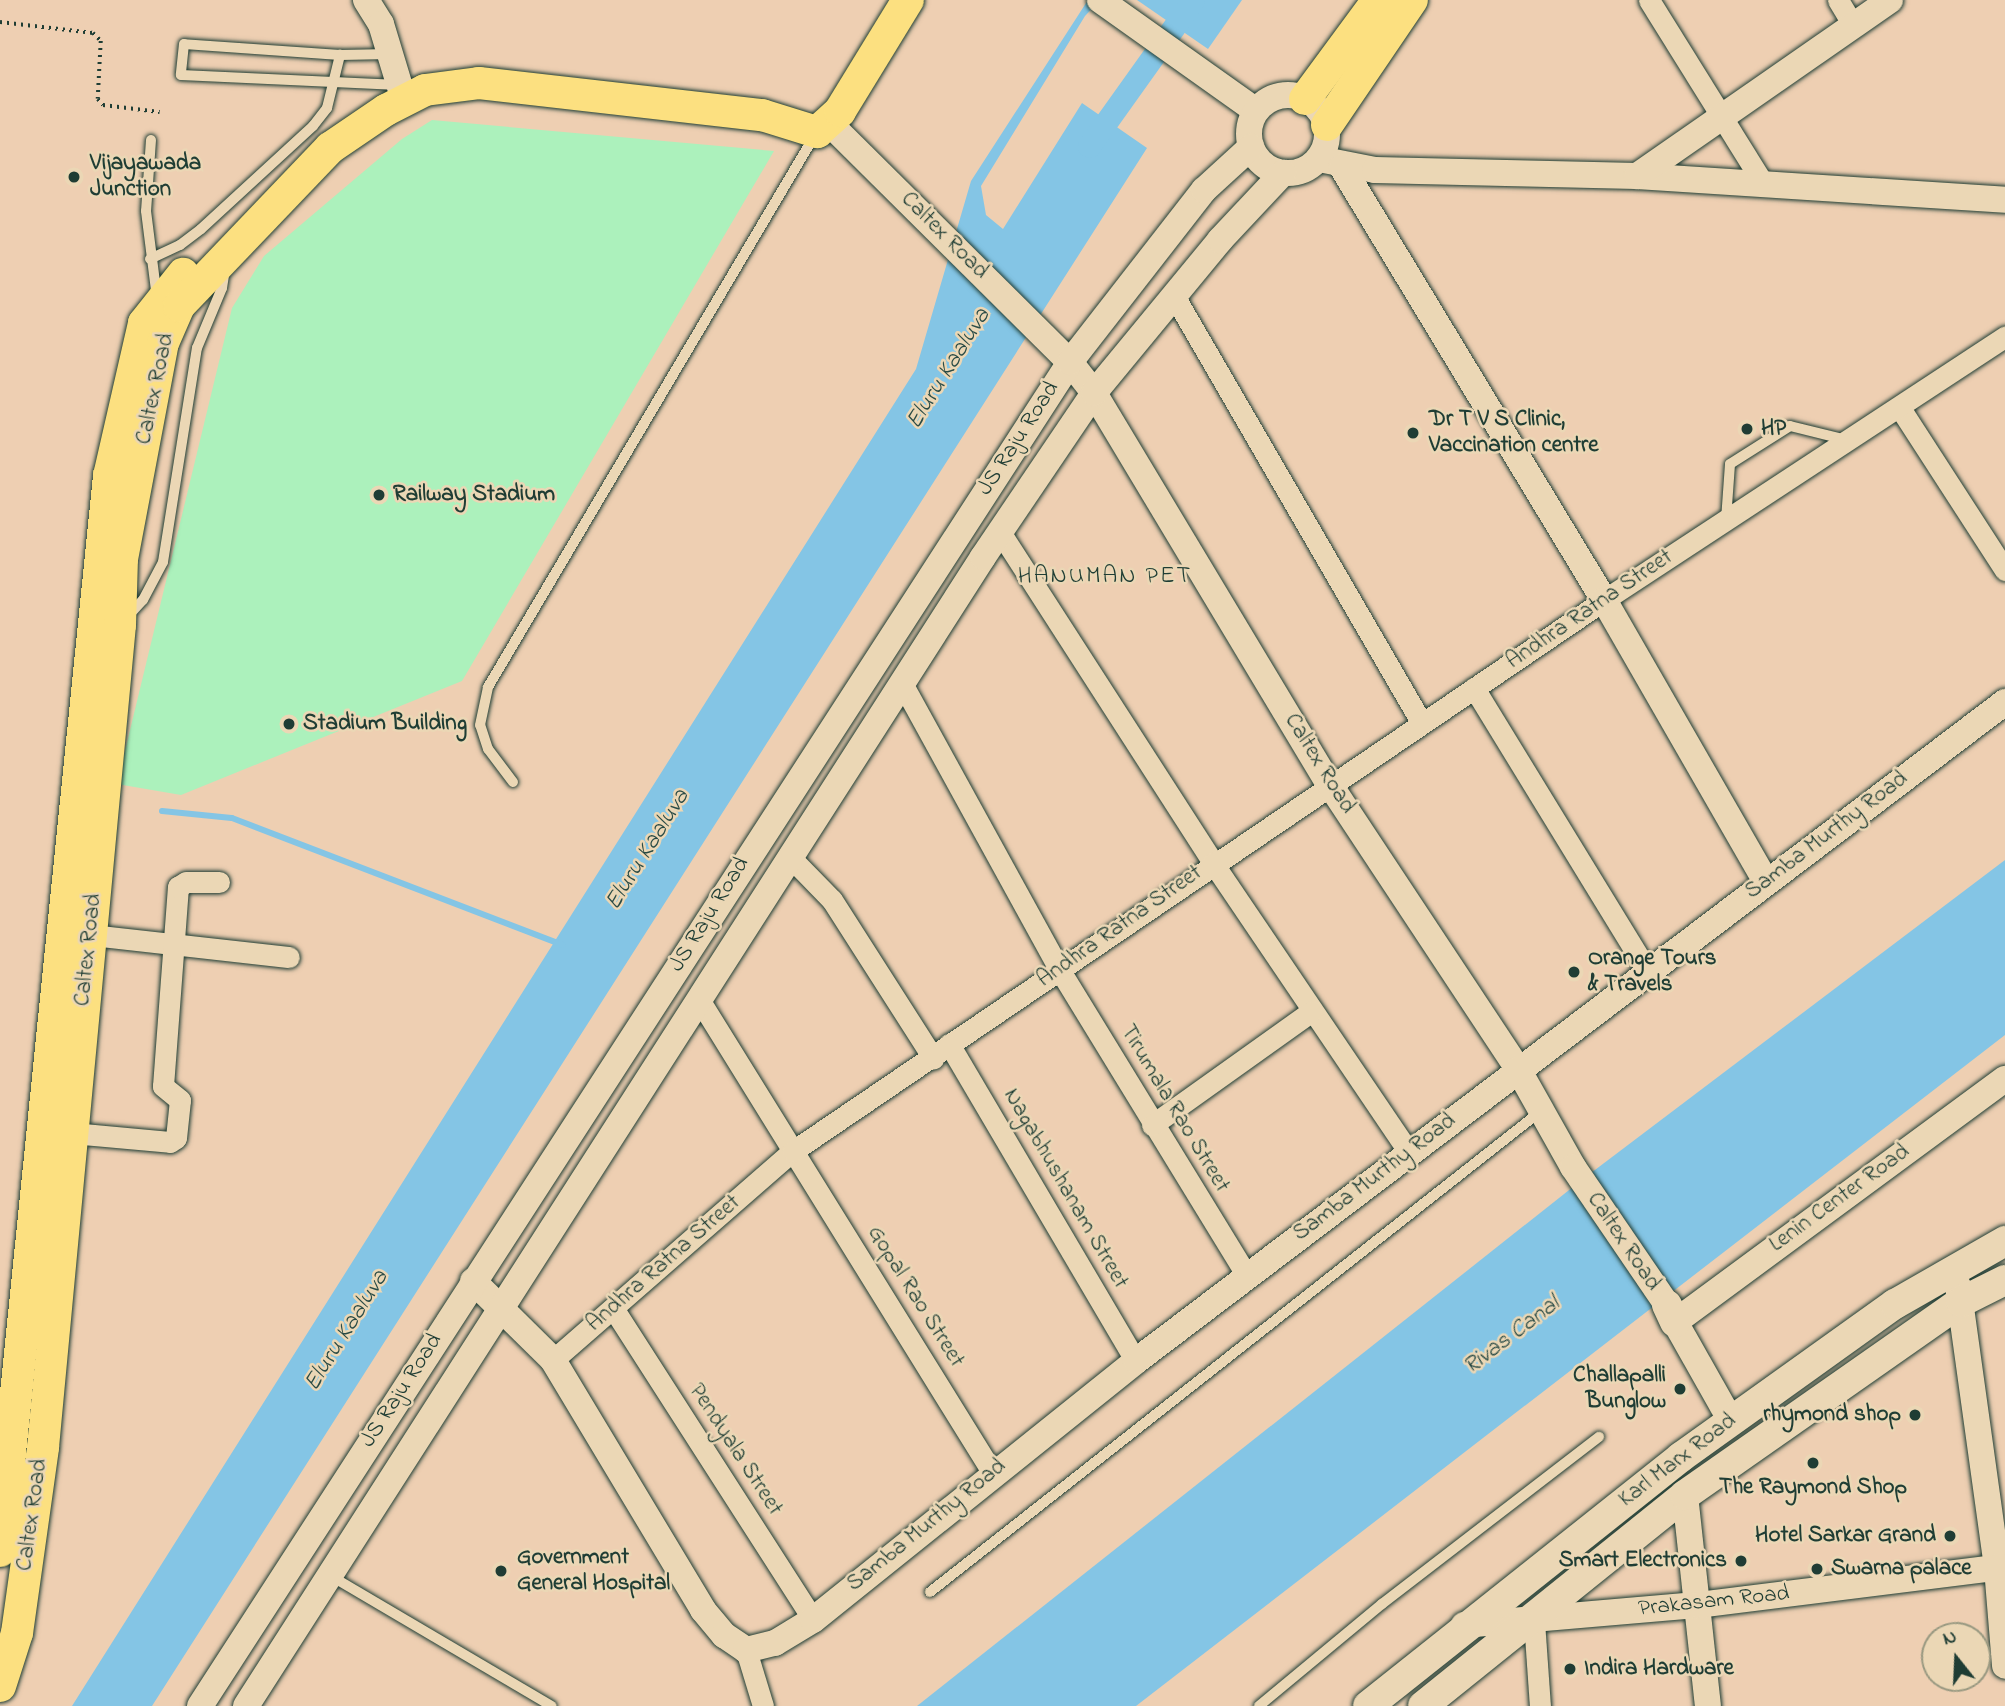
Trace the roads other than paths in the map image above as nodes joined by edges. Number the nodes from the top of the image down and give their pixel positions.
1 (366, 0) edge
2 (908, 0) edge
3 (1100, 0) edge
4 (1378, 0) edge
5 (1412, 0) edge
6 (1649, 0) edge
7 (1838, 0) edge
8 (1891, 0) edge
9 (1853, 25) junction
10 (390, 54) junction
11 (340, 55) junction
12 (335, 85) junction
13 (402, 92) junction
14 (1306, 99) junction
15 (1256, 111) junction
16 (1721, 115) junction
17 (1326, 125) junction
18 (813, 126) junction
19 (151, 140) dead end
20 (1251, 147) junction
21 (1330, 163) junction
22 (1283, 173) junction
23 (1637, 176) junction
24 (1763, 183) junction
25 (2005, 200) edge
26 (232, 252) junction
27 (150, 259) junction
28 (1173, 294) junction
29 (158, 300) junction
30 (2005, 337) edge
31 (1070, 362) junction
32 (1094, 393) junction
33 (1900, 408) junction
34 (1850, 440) junction
35 (1726, 520) junction
36 (1000, 532) junction
37 (2005, 570) edge
38 (1604, 600) junction
39 (903, 685) junction
40 (1474, 688) junction
41 (2005, 702) edge
42 (1422, 723) junction
43 (513, 782) dead end
44 (1330, 785) junction
45 (792, 859) junction
46 (1213, 863) junction
47 (219, 882) dead end
48 (1766, 882) junction
49 (92, 935) junction
50 (172, 944) junction
51 (289, 957) dead end
52 (1059, 969) junction
53 (1647, 970) junction
54 (700, 1001) junction
55 (1312, 1011) junction
56 (941, 1051) junction
57 (1518, 1069) junction
58 (2005, 1079) edge
59 (1541, 1111) junction
60 (1152, 1125) junction
61 (72, 1133) junction
62 (793, 1151) junction
63 (1409, 1152) junction
64 (2005, 1241) edge
65 (1955, 1267) junction
66 (1247, 1276) junction
67 (2005, 1280) edge
68 (473, 1282) junction
69 (1961, 1302) junction
70 (504, 1308) junction
71 (613, 1308) junction
72 (1671, 1314) junction
73 (553, 1360) junction
74 (1136, 1361) junction
75 (1731, 1421) junction
76 (1599, 1437) dead end
77 (1749, 1451) junction
78 (992, 1472) junction
79 (1685, 1495) junction
80 (0, 1551) edge
81 (2001, 1567) edge
82 (331, 1575) junction
83 (929, 1592) dead end
84 (1698, 1605) junction
85 (813, 1620) junction
86 (1534, 1621) junction
87 (1464, 1625) junction
88 (746, 1650) junction
89 (2005, 1666) edge
90 (0, 1686) edge
91 (200, 1706) edge
92 (246, 1706) edge
93 (552, 1706) edge
94 (763, 1706) edge
95 (1259, 1706) edge
96 (1368, 1706) edge
97 (1423, 1706) edge
98 (1540, 1706) edge
99 (1708, 1706) edge

1 - 10 street
2 - 18 main road
3 - 15 street
4 - 14 main road
5 - 17 main road
6 - 16 street
7 - 9 street
8 - 9 street
9 - 16 street
10 - 11 lane
10 - 13 street
11 - 12 lane
11 - 12 lane
12 - 13 lane
12 - 27 lane
13 - 18 main road, Caltex Road
13 - 26 main road, Caltex Road
14 - 15 street
14 - 17 street
15 - 20 street
16 - 23 street
16 - 24 street
17 - 21 street
18 - 31 street, Caltex Road
18 - 43 lane
19 - 27 lane
20 - 22 street
20 - 31 street, JS Raju Road
21 - 22 street
21 - 23 street
21 - 38 street
22 - 28 street, JS Raju Road
23 - 24 street
24 - 25 street
26 - 29 main road, Caltex Road
26 - 49 main road, Caltex Road
27 - 29 lane
28 - 32 street, JS Raju Road
28 - 42 street
29 - 80 main road, Caltex Road
30 - 33 street, Andhra Ratna Street
31 - 32 street, Caltex Road
31 - 68 street, JS Raju Road
32 - 36 street, JS Raju Road
32 - 44 street, Caltex Road
33 - 34 street, Andhra Ratna Street
33 - 37 street
34 - 35 street, Andhra Ratna Street
34 - 35 lane
35 - 38 street, Andhra Ratna Street
36 - 39 street, JS Raju Road
36 - 46 street
38 - 40 street, Andhra Ratna Street
38 - 48 street
39 - 45 street, JS Raju Road
39 - 52 street, Tirumala Rao Street
40 - 42 street, Andhra Ratna Street
40 - 53 street
41 - 48 street, Samba Murthy Road
42 - 44 street, Andhra Ratna Street
44 - 46 street, Andhra Ratna Street
44 - 57 street, Caltex Road
45 - 54 street, JS Raju Road
45 - 56 street, Nagabhushanam Street
46 - 52 street, Andhra Ratna Street
46 - 55 street
47 - 50 street
48 - 53 street, Samba Murthy Road
49 - 50 street
49 - 61 main road, Caltex Road
50 - 51 street
50 - 61 street
52 - 56 street, Andhra Ratna Street
52 - 60 street, Tirumala Rao Street
53 - 57 street, Samba Murthy Road
54 - 62 street, Gopal Rao Street
54 - 70 street, JS Raju Road
55 - 60 street
55 - 63 street
56 - 62 street, Andhra Ratna Street
56 - 74 street, Nagabhushanam Street
57 - 59 street, Caltex Road
57 - 63 street, Samba Murthy Road
58 - 72 street, Lenin Center Road
59 - 72 street, Caltex Road
59 - 83 lane
60 - 66 street, Tirumala Rao Street
61 - 90 main road, Caltex Road
62 - 71 street, Andhra Ratna Street
62 - 78 street, Gopal Rao Street
63 - 66 street, Samba Murthy Road
64 - 65 main road, Karl Marx Road
65 - 69 street
65 - 75 main road, Karl Marx Road
66 - 74 street, Samba Murthy Road
67 - 69 main road, Karl Marx Road
68 - 70 street
68 - 91 street, JS Raju Road
69 - 77 main road, Karl Marx Road
69 - 81 street
70 - 73 street
70 - 82 street, JS Raju Road
71 - 73 street, Andhra Ratna Street
71 - 85 street, Pendyala Street
72 - 75 street, Caltex Road
73 - 88 street
74 - 78 street, Samba Murthy Road
75 - 77 main road, Caltex Road
75 - 87 main road, Karl Marx Road
76 - 95 lane
77 - 79 main road, Karl Marx Road
78 - 85 street, Samba Murthy Road
79 - 84 street
79 - 86 main road, Karl Marx Road
81 - 84 street, Prakasam Road
81 - 89 street
82 - 92 street, JS Raju Road
82 - 93 lane
84 - 86 street, Prakasam Road
84 - 99 street
85 - 88 street, Samba Murthy Road
86 - 87 street, Prakasam Road
86 - 97 main road, Karl Marx Road
86 - 98 street
87 - 96 main road, Karl Marx Road
88 - 94 street

